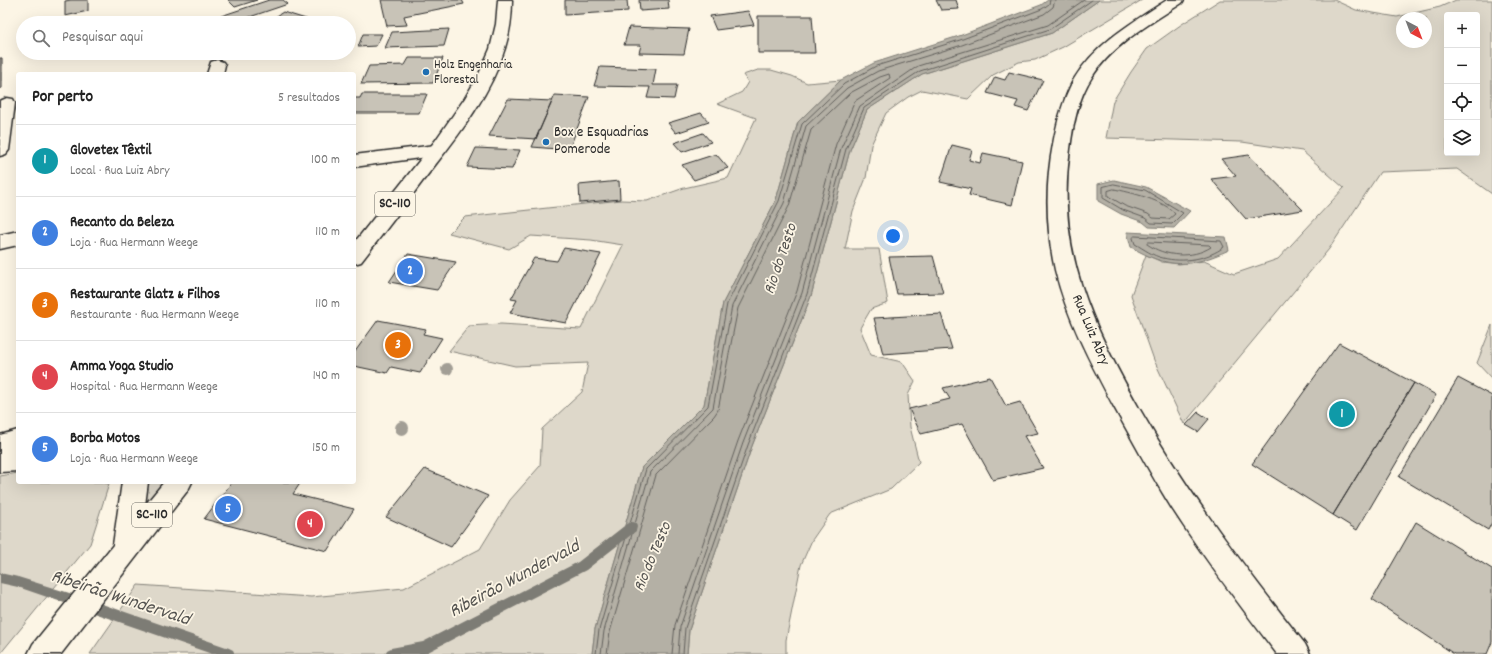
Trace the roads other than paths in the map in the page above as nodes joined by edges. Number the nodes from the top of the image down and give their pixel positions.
1 (505, 0) edge
2 (1178, 0) edge
3 (7, 103) dead end
4 (0, 150) edge
5 (436, 151) junction
6 (356, 161) edge
7 (16, 238) edge
8 (0, 242) edge
9 (356, 254) edge
10 (16, 441) edge
11 (0, 445) edge
12 (16, 460) edge
13 (0, 461) edge
14 (135, 484) edge
15 (177, 484) edge
16 (126, 549) junction
17 (43, 654) edge
18 (1295, 654) edge

1 - 5 street, SC-110
2 - 18 street, Rua Luiz Abry
3 - 4 street
5 - 6 street
5 - 9 street, SC-110
7 - 8 street
10 - 11 street
12 - 13 street
14 - 16 street, SC-110
15 - 16 street, SC-110
16 - 17 street, SC-110

